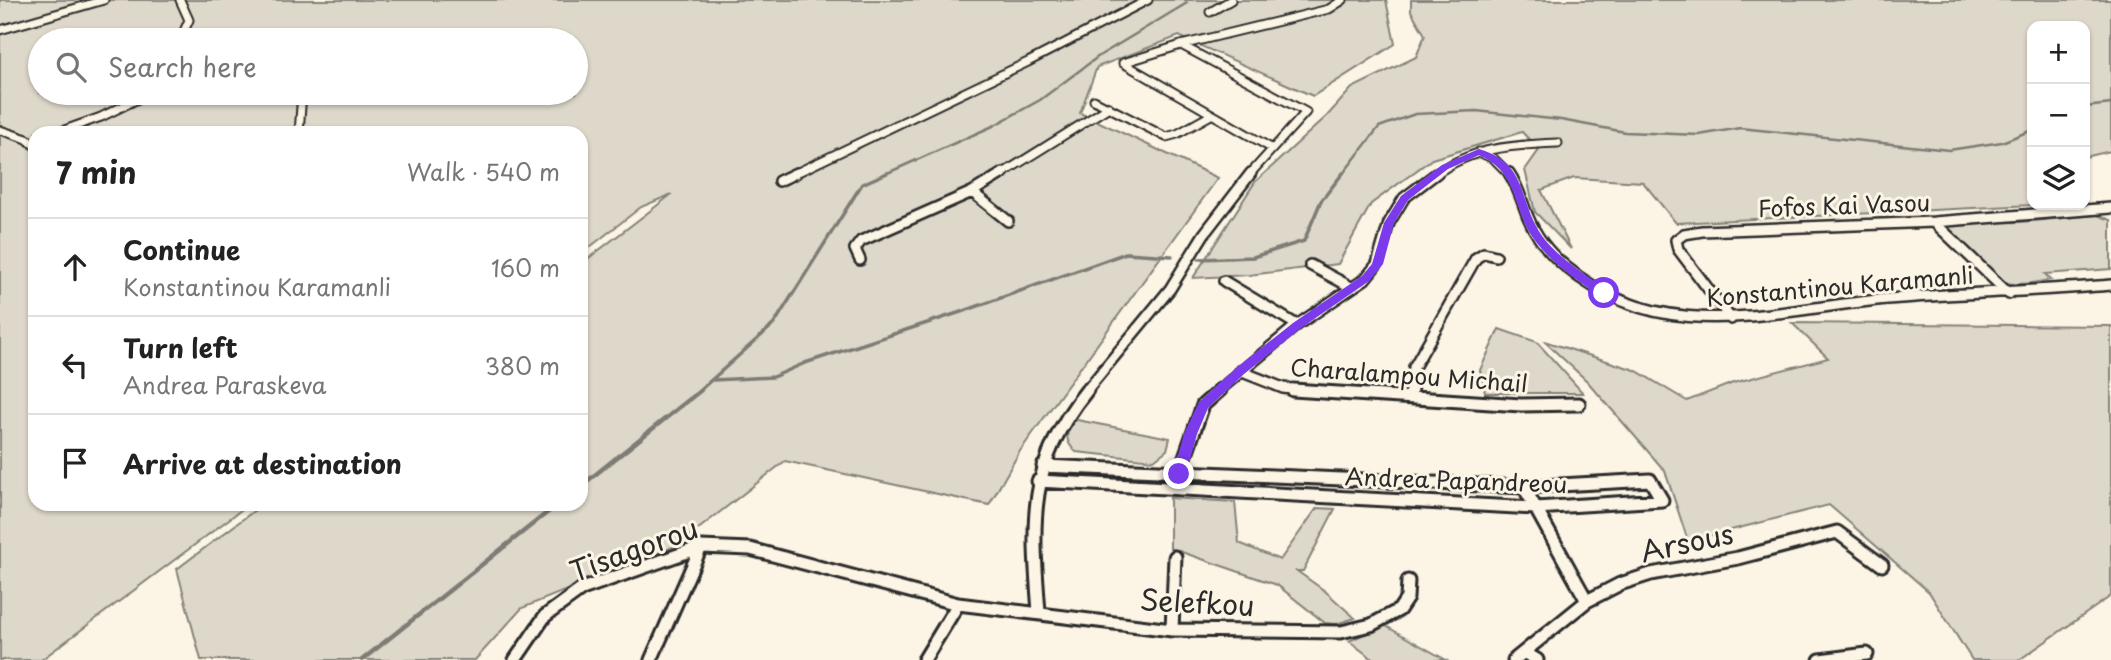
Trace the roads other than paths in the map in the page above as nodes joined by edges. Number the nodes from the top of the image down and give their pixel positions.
1 (104, 0) edge
2 (180, 0) edge
3 (1148, 0) edge
4 (1231, 0) edge
5 (1343, 0) edge
6 (1210, 12) dead end
7 (190, 28) edge
8 (0, 30) edge
9 (1181, 45) junction
10 (1094, 100) dead end
11 (126, 105) edge
12 (301, 105) edge
13 (1109, 107) junction
14 (1211, 115) junction
15 (76, 126) edge
16 (300, 126) edge
17 (0, 130) edge
18 (28, 138) edge
19 (1558, 143) dead end
20 (1271, 148) junction
21 (1479, 152) junction
22 (779, 181) dead end
23 (972, 192) junction
24 (2111, 208) edge
25 (1008, 221) dead end
26 (1934, 222) junction
27 (1496, 256) dead end
28 (860, 260) dead end
29 (1310, 265) dead end
30 (1224, 281) dead end
31 (2111, 285) edge
32 (1350, 288) junction
33 (2009, 294) junction
34 (1731, 319) junction
35 (1297, 325) junction
36 (1240, 371) junction
37 (1410, 396) junction
38 (1579, 404) dead end
39 (1043, 466) junction
40 (1179, 474) junction
41 (1038, 481) junction
42 (1524, 487) junction
43 (1179, 489) junction
44 (1536, 508) junction
45 (701, 547) junction
46 (1175, 557) dead end
47 (1882, 565) dead end
48 (1408, 580) dead end
49 (1587, 601) junction
50 (958, 604) junction
51 (1039, 612) junction
52 (1172, 630) junction
53 (1867, 654) dead end
54 (1519, 656) edge
55 (515, 660) edge
56 (651, 660) edge
57 (925, 660) edge
58 (1537, 660) edge
59 (1820, 660) edge

1 - 8 street
2 - 7 street
3 - 22 street
4 - 6 street
5 - 9 street
9 - 14 street
9 - 20 street
10 - 13 street
11 - 15 street
12 - 16 street
13 - 14 street
13 - 23 street
14 - 20 street
17 - 18 street
19 - 21 street
20 - 39 street
21 - 32 street
21 - 34 street, Konstantinou Karamanli
23 - 25 street
23 - 28 street
24 - 26 street, Fofos Kai Vasou
26 - 33 street
26 - 34 street, Fofos Kai Vasou
27 - 37 street
29 - 32 street
30 - 35 street
31 - 33 street, Konstantinou Karamanli
32 - 35 street
33 - 34 street, Konstantinou Karamanli
35 - 36 street
36 - 37 street, Charalampou Michail
36 - 40 street
37 - 38 street, Charalampou Michail
39 - 40 street, Andrea Papandreou
39 - 41 street
40 - 42 street, Andrea Papandreou
40 - 43 street
41 - 43 street, Andrea Papandreou
41 - 51 street
42 - 44 street
42 - 44 street, Andrea Papandreou
43 - 44 street, Andrea Papandreou
44 - 49 street
45 - 50 street, Tisagorou
45 - 55 street, Tisagorou
45 - 56 street
46 - 52 street
47 - 49 street, Arsous
48 - 52 street, Selefkou
49 - 54 street, Arsous
50 - 51 street, Selefkou
50 - 57 street
51 - 52 street, Selefkou
53 - 59 street
54 - 58 street

